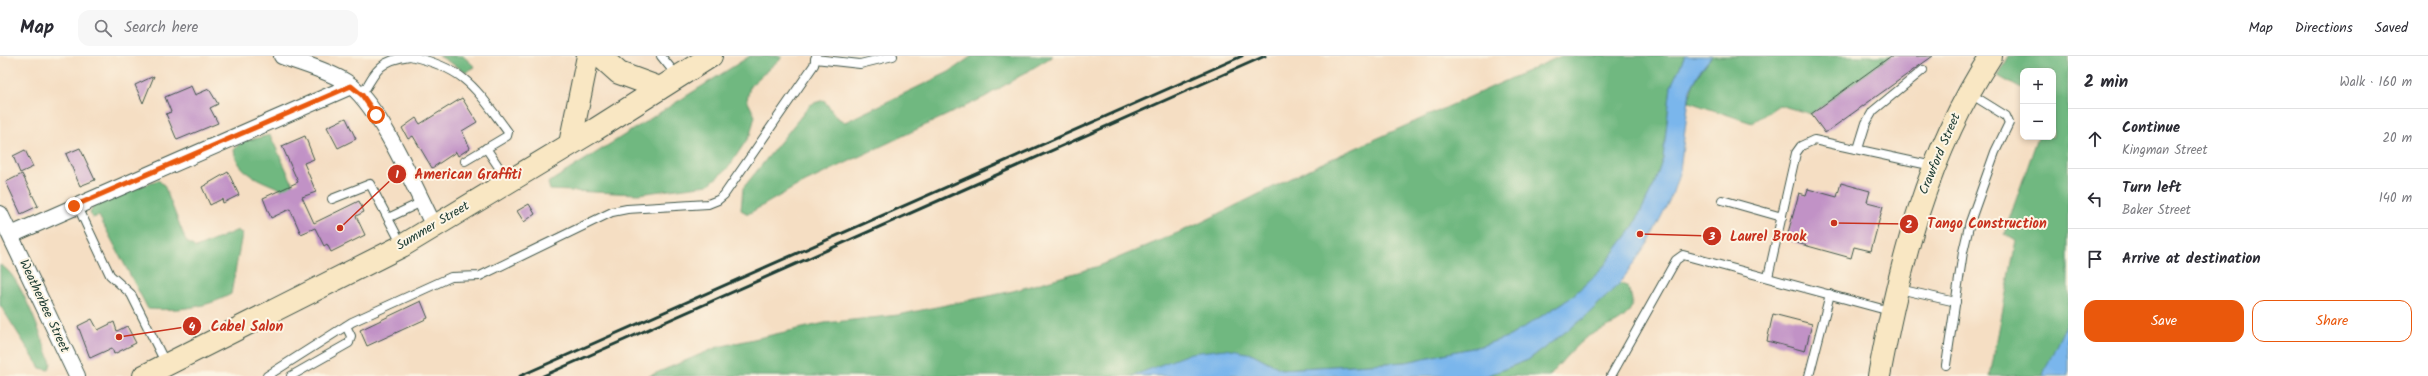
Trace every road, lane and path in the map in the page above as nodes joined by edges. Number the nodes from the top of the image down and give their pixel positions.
1 (282, 56) edge
2 (410, 56) edge
3 (588, 56) edge
4 (600, 56) edge
5 (661, 56) edge
6 (711, 56) edge
7 (893, 56) edge
8 (1990, 56) edge
9 (815, 58) edge
10 (1924, 70) dead end
11 (678, 77) junction
12 (660, 88) junction
13 (356, 90) junction
14 (1968, 93) junction
15 (570, 144) junction
16 (486, 148) junction
17 (1858, 149) junction
18 (466, 161) dead end
19 (1933, 166) junction
20 (508, 182) junction
21 (332, 199) dead end
22 (1722, 200) dead end
23 (422, 202) junction
24 (77, 205) junction
25 (0, 214) edge
26 (1782, 217) junction
27 (388, 218) junction
28 (434, 226) junction
29 (11, 235) junction
30 (402, 246) junction
31 (1768, 277) junction
32 (1896, 288) junction
33 (1830, 294) junction
34 (1956, 302) junction
35 (1891, 311) junction
36 (346, 326) junction
37 (166, 365) junction
38 (1946, 365) dead end
39 (77, 376) edge
40 (144, 376) edge
41 (267, 376) edge
42 (291, 376) edge
43 (1611, 376) edge
44 (1809, 376) edge
45 (1879, 376) edge

1 - 13 street
2 - 13 lane
2 - 16 lane
3 - 15 main road
4 - 12 main road
5 - 11 lane
6 - 11 main road, Summer Street
7 - 9 lane
8 - 14 main road, Crawford Street
9 - 36 lane
10 - 17 lane
11 - 12 main road, Summer Street
12 - 15 main road, Summer Street
13 - 23 street
13 - 24 street
14 - 19 main road, Crawford Street
14 - 34 lane
15 - 20 main road, Summer Street
16 - 18 lane
16 - 20 lane
17 - 19 lane
17 - 26 lane
19 - 32 main road, Crawford Street
20 - 28 main road, Summer Street
21 - 27 lane
22 - 26 lane
23 - 27 lane
23 - 28 street
24 - 29 street
24 - 37 lane
25 - 29 street, Weatherbee Street
26 - 31 lane
27 - 30 lane
28 - 30 main road, Summer Street
29 - 39 street, Weatherbee Street
30 - 37 main road, Summer Street
31 - 33 lane
31 - 43 lane
32 - 34 lane
32 - 35 main road, Crawford Street
33 - 35 lane
33 - 44 lane
34 - 38 lane
35 - 45 main road, Crawford Street
36 - 41 lane
36 - 42 lane
37 - 40 main road, Summer Street

